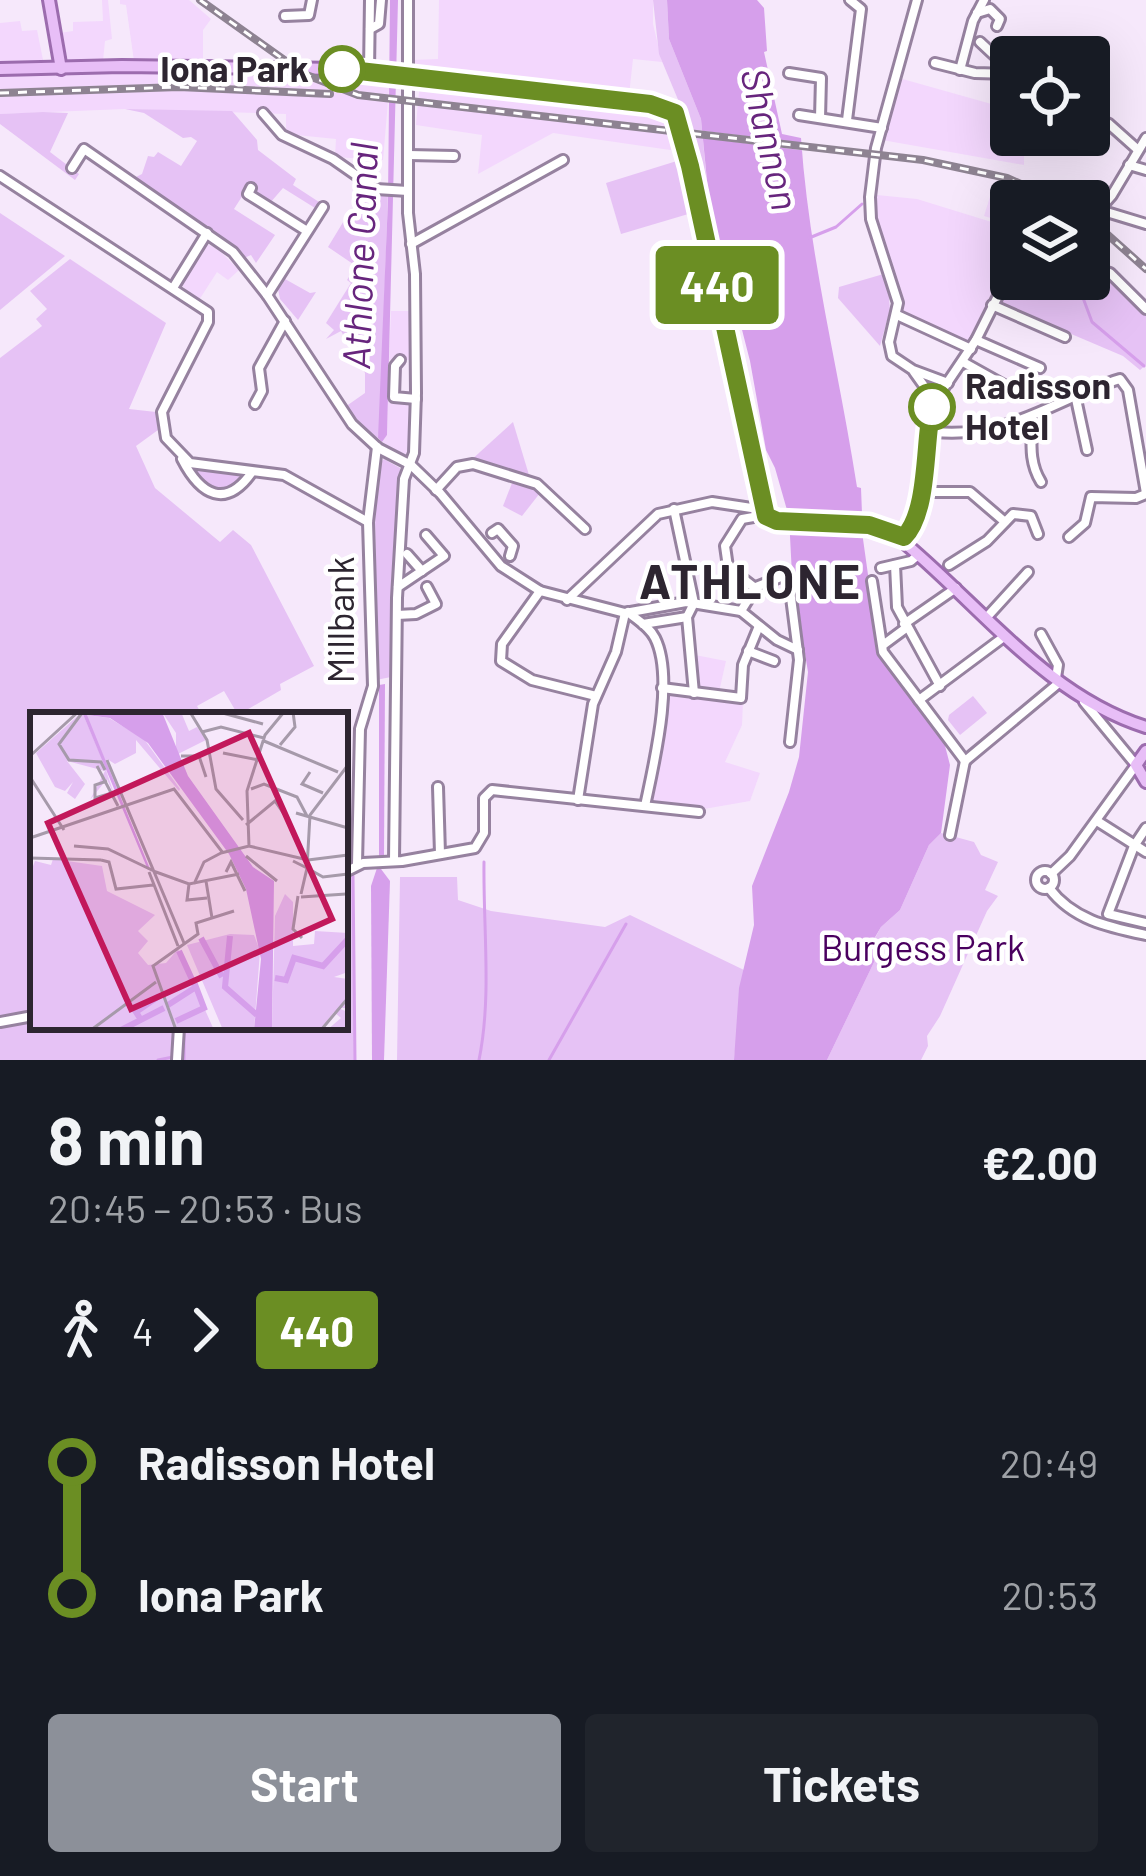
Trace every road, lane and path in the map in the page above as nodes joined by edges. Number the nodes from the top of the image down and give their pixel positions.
1 (49, 0) edge
2 (312, 0) edge
3 (382, 0) edge
4 (408, 0) edge
5 (850, 0) edge
6 (917, 0) edge
7 (984, 0) edge
8 (370, 3) edge
9 (285, 16) dead end
10 (974, 17) junction
11 (997, 26) dead end
12 (369, 29) junction
13 (980, 42) dead end
14 (990, 52) edge
15 (935, 63) dead end
16 (0, 69) edge
17 (62, 69) junction
18 (960, 70) junction
19 (369, 71) junction
20 (990, 72) edge
21 (789, 73) dead end
22 (403, 74) junction
23 (263, 113) dead end
24 (799, 116) dead end
25 (820, 118) junction
26 (847, 120) junction
27 (1110, 125) edge
28 (882, 128) junction
29 (1143, 144) edge
30 (409, 155) junction
31 (454, 156) dead end
32 (562, 160) dead end
33 (1129, 165) junction
34 (72, 168) dead end
35 (1146, 170) edge
36 (0, 176) edge
37 (251, 188) dead end
38 (408, 191) junction
39 (1110, 194) edge
40 (323, 207) dead end
41 (1110, 213) edge
42 (422, 222) dead end
43 (1146, 224) edge
44 (437, 230) junction
45 (307, 231) junction
46 (207, 233) junction
47 (411, 244) junction
48 (1110, 273) edge
49 (173, 288) junction
50 (267, 295) junction
51 (994, 300) edge
52 (992, 305) junction
53 (1146, 309) edge
54 (897, 315) junction
55 (285, 321) junction
56 (1065, 337) dead end
57 (974, 345) junction
58 (400, 360) dead end
59 (963, 362) junction
60 (1040, 368) dead end
61 (913, 370) junction
62 (948, 383) junction
63 (1006, 386) dead end
64 (416, 399) junction
65 (1076, 399) junction
66 (934, 400) junction
67 (255, 404) dead end
68 (1032, 417) junction
69 (935, 432) dead end
70 (380, 449) junction
71 (1087, 450) dead end
72 (182, 458) junction
73 (411, 465) junction
74 (252, 472) junction
75 (1041, 482) dead end
76 (436, 490) junction
77 (921, 492) junction
78 (1146, 494) edge
79 (674, 508) junction
80 (762, 512) junction
81 (368, 522) junction
82 (1005, 522) junction
83 (585, 530) dead end
84 (1038, 534) dead end
85 (426, 536) dead end
86 (904, 537) junction
87 (1069, 537) dead end
88 (486, 540) junction
89 (406, 554) dead end
90 (918, 554) junction
91 (505, 561) junction
92 (895, 565) junction
93 (881, 568) dead end
94 (944, 570) junction
95 (422, 571) junction
96 (1028, 572) dead end
97 (872, 581) dead end
98 (397, 587) junction
99 (427, 587) dead end
100 (956, 588) junction
101 (755, 589) junction
102 (540, 591) junction
103 (567, 600) junction
104 (694, 603) junction
105 (741, 611) junction
106 (627, 612) junction
107 (397, 615) junction
108 (687, 616) junction
109 (987, 617) junction
110 (643, 624) junction
111 (759, 625) junction
112 (905, 626) junction
113 (1042, 634) dead end
114 (1006, 635) junction
115 (882, 645) junction
116 (798, 650) junction
117 (748, 651) junction
118 (774, 661) dead end
119 (1059, 679) junction
120 (940, 686) junction
121 (662, 688) junction
122 (694, 692) junction
123 (596, 696) junction
124 (920, 700) junction
125 (1084, 702) junction
126 (1146, 727) edge
127 (789, 737) dead end
128 (1146, 751) edge
129 (965, 761) junction
130 (1136, 765) junction
131 (1146, 782) edge
132 (438, 787) dead end
133 (578, 800) junction
134 (645, 806) junction
135 (699, 812) dead end
136 (1097, 821) junction
137 (1146, 828) edge
138 (950, 835) dead end
139 (1134, 846) junction
140 (1146, 852) edge
141 (440, 854) junction
142 (391, 861) junction
143 (357, 864) junction
144 (348, 870) edge
145 (1051, 874) junction
146 (1049, 888) junction
147 (1145, 930) edge
148 (30, 1017) edge
149 (0, 1022) edge

1 - 17 main road
2 - 9 street
3 - 12 street
4 - 22 street
5 - 26 street
6 - 28 street
7 - 10 street
8 - 12 street
10 - 11 street
10 - 18 street
12 - 19 street
13 - 14 street
15 - 18 street
16 - 17 main road
17 - 19 main road
18 - 20 street
19 - 22 main road
21 - 25 street
22 - 30 street
22 - 80 main road
23 - 38 street
24 - 25 street
25 - 26 street
26 - 28 street
27 - 29 street
28 - 54 street
29 - 33 street
30 - 31 street
30 - 38 street
32 - 44 street
33 - 35 street
33 - 39 street
34 - 46 street
36 - 49 street
37 - 45 street
38 - 47 street
40 - 45 street
41 - 43 street
42 - 44 street
44 - 47 street
45 - 50 street
46 - 49 street
46 - 50 street
47 - 64 street
48 - 53 street
49 - 72 street
50 - 55 street
51 - 52 street
52 - 56 street
52 - 57 street
54 - 57 street
54 - 61 street
55 - 67 street
55 - 70 street
57 - 59 street
57 - 60 street
58 - 64 street
59 - 62 street
59 - 63 street
61 - 62 street
61 - 66 street
62 - 66 street
64 - 73 street
65 - 68 street
65 - 71 street
65 - 78 street
66 - 77 street
68 - 69 street
68 - 75 street
70 - 73 street
70 - 81 street, Millbank
72 - 74 street
72 - 74 street
73 - 76 street
73 - 98 street
74 - 81 street
76 - 83 street
76 - 88 street
77 - 82 street
77 - 86 street
78 - 87 street
79 - 80 street
79 - 103 street
79 - 104 street
80 - 86 main road
80 - 101 street
81 - 143 street, Millbank
82 - 84 street
82 - 94 street
85 - 95 street
86 - 90 main road
88 - 91 street
88 - 91 street
89 - 95 street
90 - 92 street
90 - 94 main road
91 - 102 street
92 - 93 street
92 - 112 street
94 - 100 main road
95 - 98 street
96 - 109 street
97 - 115 street
98 - 107 street
99 - 107 street
100 - 109 main road
100 - 112 street
101 - 105 street
101 - 116 street
102 - 103 street
102 - 123 street
103 - 106 street
104 - 105 street
104 - 106 street
104 - 108 street
105 - 111 street
106 - 110 street
106 - 123 street
107 - 142 street
108 - 110 street
108 - 122 street
109 - 114 main road
110 - 121 street
111 - 116 street
111 - 117 street
112 - 115 street
112 - 120 street
113 - 119 street
114 - 119 main road
114 - 120 street
115 - 124 street
116 - 127 street
117 - 118 street
117 - 122 street
119 - 125 main road
119 - 129 street
120 - 124 street
121 - 122 street
121 - 134 street
123 - 133 street
124 - 129 street
125 - 126 main road
125 - 130 street
128 - 130 main road
129 - 138 street
130 - 131 main road
130 - 136 street
132 - 141 street
133 - 134 street
133 - 141 street
134 - 135 street
136 - 139 street
136 - 145 street
137 - 139 street
139 - 140 street
139 - 147 street
141 - 142 street
142 - 143 street
143 - 144 street
145 - 146 street
145 - 146 street
146 - 147 street
148 - 149 street

